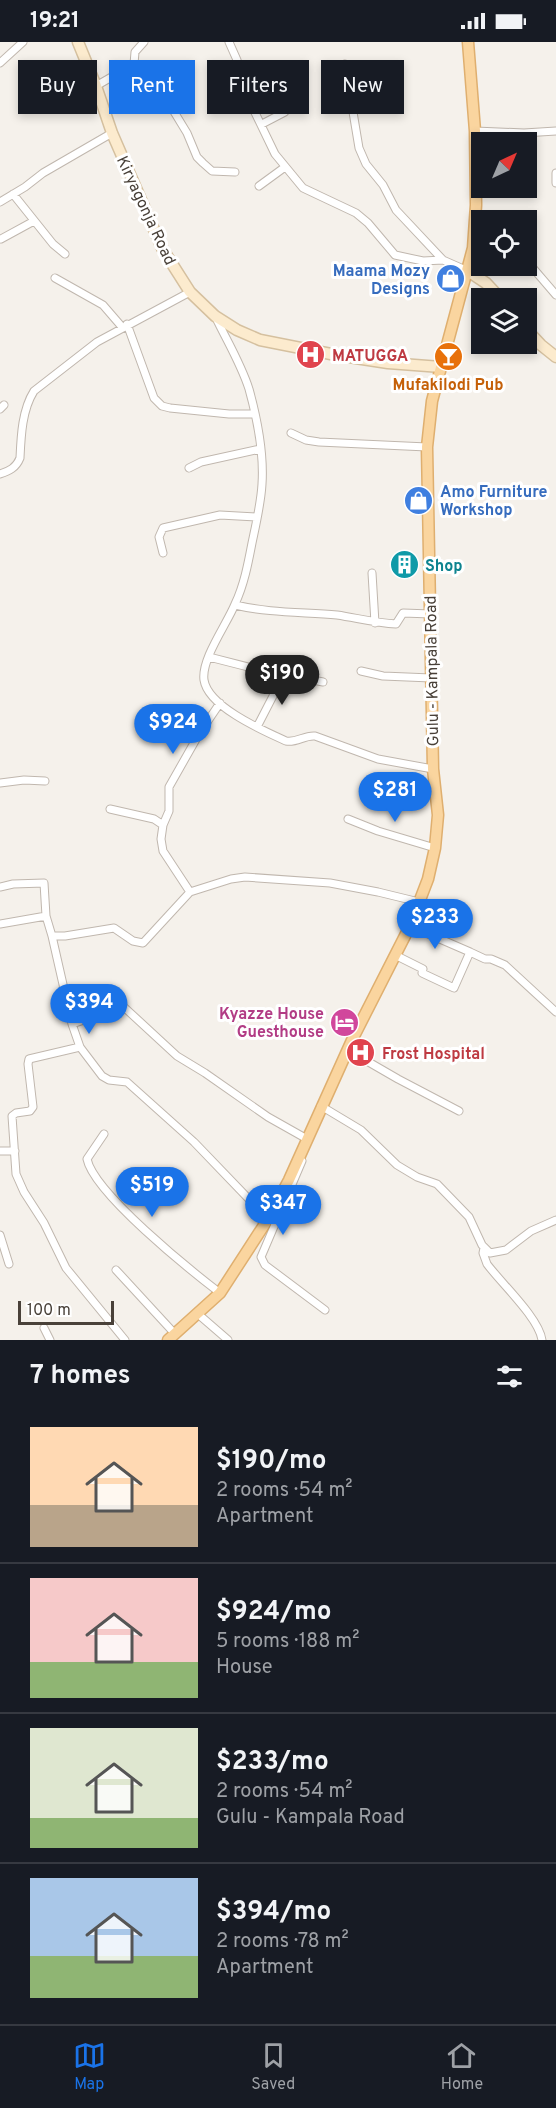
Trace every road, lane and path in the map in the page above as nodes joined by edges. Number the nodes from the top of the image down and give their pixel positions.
1 (23, 42) edge
2 (78, 42) edge
3 (144, 42) edge
4 (229, 42) edge
5 (468, 42) edge
6 (85, 60) edge
7 (134, 60) edge
8 (0, 63) edge
9 (97, 89) edge
10 (176, 114) edge
11 (281, 114) edge
12 (353, 114) edge
13 (262, 124) junction
14 (475, 131) junction
15 (556, 131) edge
16 (112, 133) junction
17 (285, 167) junction
18 (235, 172) dead end
19 (556, 173) edge
20 (556, 183) edge
21 (259, 186) dead end
22 (13, 194) junction
23 (0, 202) edge
24 (476, 210) edge
25 (34, 221) junction
26 (1, 239) edge
27 (65, 254) dead end
28 (443, 260) junction
29 (471, 264) edge
30 (468, 271) junction
31 (537, 273) edge
32 (55, 278) dead end
33 (491, 288) edge
34 (190, 292) junction
35 (556, 295) edge
36 (215, 316) junction
37 (124, 326) junction
38 (537, 341) edge
39 (556, 357) edge
40 (441, 367) junction
41 (254, 414) junction
42 (291, 433) dead end
43 (427, 447) junction
44 (260, 449) junction
45 (189, 468) dead end
46 (0, 474) edge
47 (257, 517) junction
48 (163, 553) dead end
49 (372, 573) dead end
50 (235, 604) junction
51 (431, 614) junction
52 (375, 622) junction
53 (209, 657) junction
54 (361, 671) dead end
55 (277, 674) junction
56 (431, 678) junction
57 (323, 682) dead end
58 (220, 703) junction
59 (257, 727) junction
60 (433, 769) junction
61 (45, 781) dead end
62 (0, 783) edge
63 (110, 809) dead end
64 (348, 819) dead end
65 (163, 825) junction
66 (435, 848) junction
67 (0, 887) edge
68 (190, 892) junction
69 (419, 902) junction
70 (46, 916) junction
71 (0, 924) edge
72 (410, 926) junction
73 (52, 936) junction
74 (470, 952) junction
75 (395, 955) junction
76 (556, 1012) edge
77 (72, 1024) junction
78 (351, 1044) junction
79 (80, 1047) junction
80 (321, 1106) junction
81 (459, 1112) dead end
82 (104, 1134) dead end
83 (305, 1142) junction
84 (15, 1151) junction
85 (0, 1152) edge
86 (268, 1219) junction
87 (556, 1220) edge
88 (0, 1235) edge
89 (484, 1248) junction
90 (9, 1264) dead end
91 (116, 1270) dead end
92 (220, 1293) junction
93 (325, 1311) dead end
94 (198, 1314) junction
95 (44, 1328) dead end
96 (172, 1337) edge
97 (50, 1340) edge
98 (125, 1340) edge
99 (228, 1340) edge
100 (542, 1340) edge

1 - 8 street
2 - 6 street, Kiryagonja Road
3 - 7 street
4 - 13 street
5 - 14 main road, Gulu - Kampala Road
9 - 16 street, Kiryagonja Road
10 - 18 street
11 - 13 street
12 - 28 street
13 - 17 street
14 - 15 street
14 - 24 main road, Gulu - Kampala Road
16 - 22 street
16 - 34 street, Kiryagonja Road
17 - 21 street
17 - 28 street
19 - 20 street
22 - 23 street
22 - 25 street
25 - 26 street
25 - 27 street
28 - 30 street
29 - 30 main road, Gulu - Kampala Road
30 - 33 street
30 - 40 main road, Gulu - Kampala Road
31 - 35 street
32 - 37 street
34 - 36 street, Kiryagonja Road
34 - 37 street
36 - 40 street, Kiryagonja Road
36 - 41 street
37 - 41 street
37 - 46 street
38 - 39 street
40 - 43 main road, Gulu - Kampala Road
41 - 44 street
42 - 43 street
43 - 51 main road, Gulu - Kampala Road
44 - 45 street
44 - 47 street
47 - 48 street
47 - 50 street
49 - 52 street
50 - 52 street
50 - 53 street
51 - 52 street
51 - 56 main road, Gulu - Kampala Road
53 - 55 street
53 - 58 street
54 - 56 street
55 - 57 street
55 - 59 street
56 - 60 main road, Gulu - Kampala Road
58 - 59 street
58 - 65 street
59 - 60 street
60 - 66 main road, Gulu - Kampala Road
61 - 62 street
63 - 65 street
64 - 66 street
65 - 68 street
66 - 69 main road, Gulu - Kampala Road
67 - 70 street
68 - 69 street
68 - 73 street
69 - 72 main road, Gulu - Kampala Road
70 - 71 street
70 - 73 street
72 - 74 street
72 - 75 main road, Gulu - Kampala Road
73 - 77 street
74 - 75 street
74 - 76 street
75 - 78 main road, Gulu - Kampala Road
77 - 79 street
77 - 83 street
78 - 80 main road, Gulu - Kampala Road
78 - 81 street
79 - 84 street
79 - 86 street
80 - 83 main road, Gulu - Kampala Road
80 - 89 street
82 - 92 street
83 - 86 main road, Gulu - Kampala Road
83 - 93 street
84 - 85 street
84 - 98 street
86 - 92 main road, Gulu - Kampala Road
87 - 89 street
88 - 90 street
89 - 100 street
91 - 96 street
92 - 94 main road, Gulu - Kampala Road
94 - 96 main road, Gulu - Kampala Road
94 - 99 street
95 - 97 street

